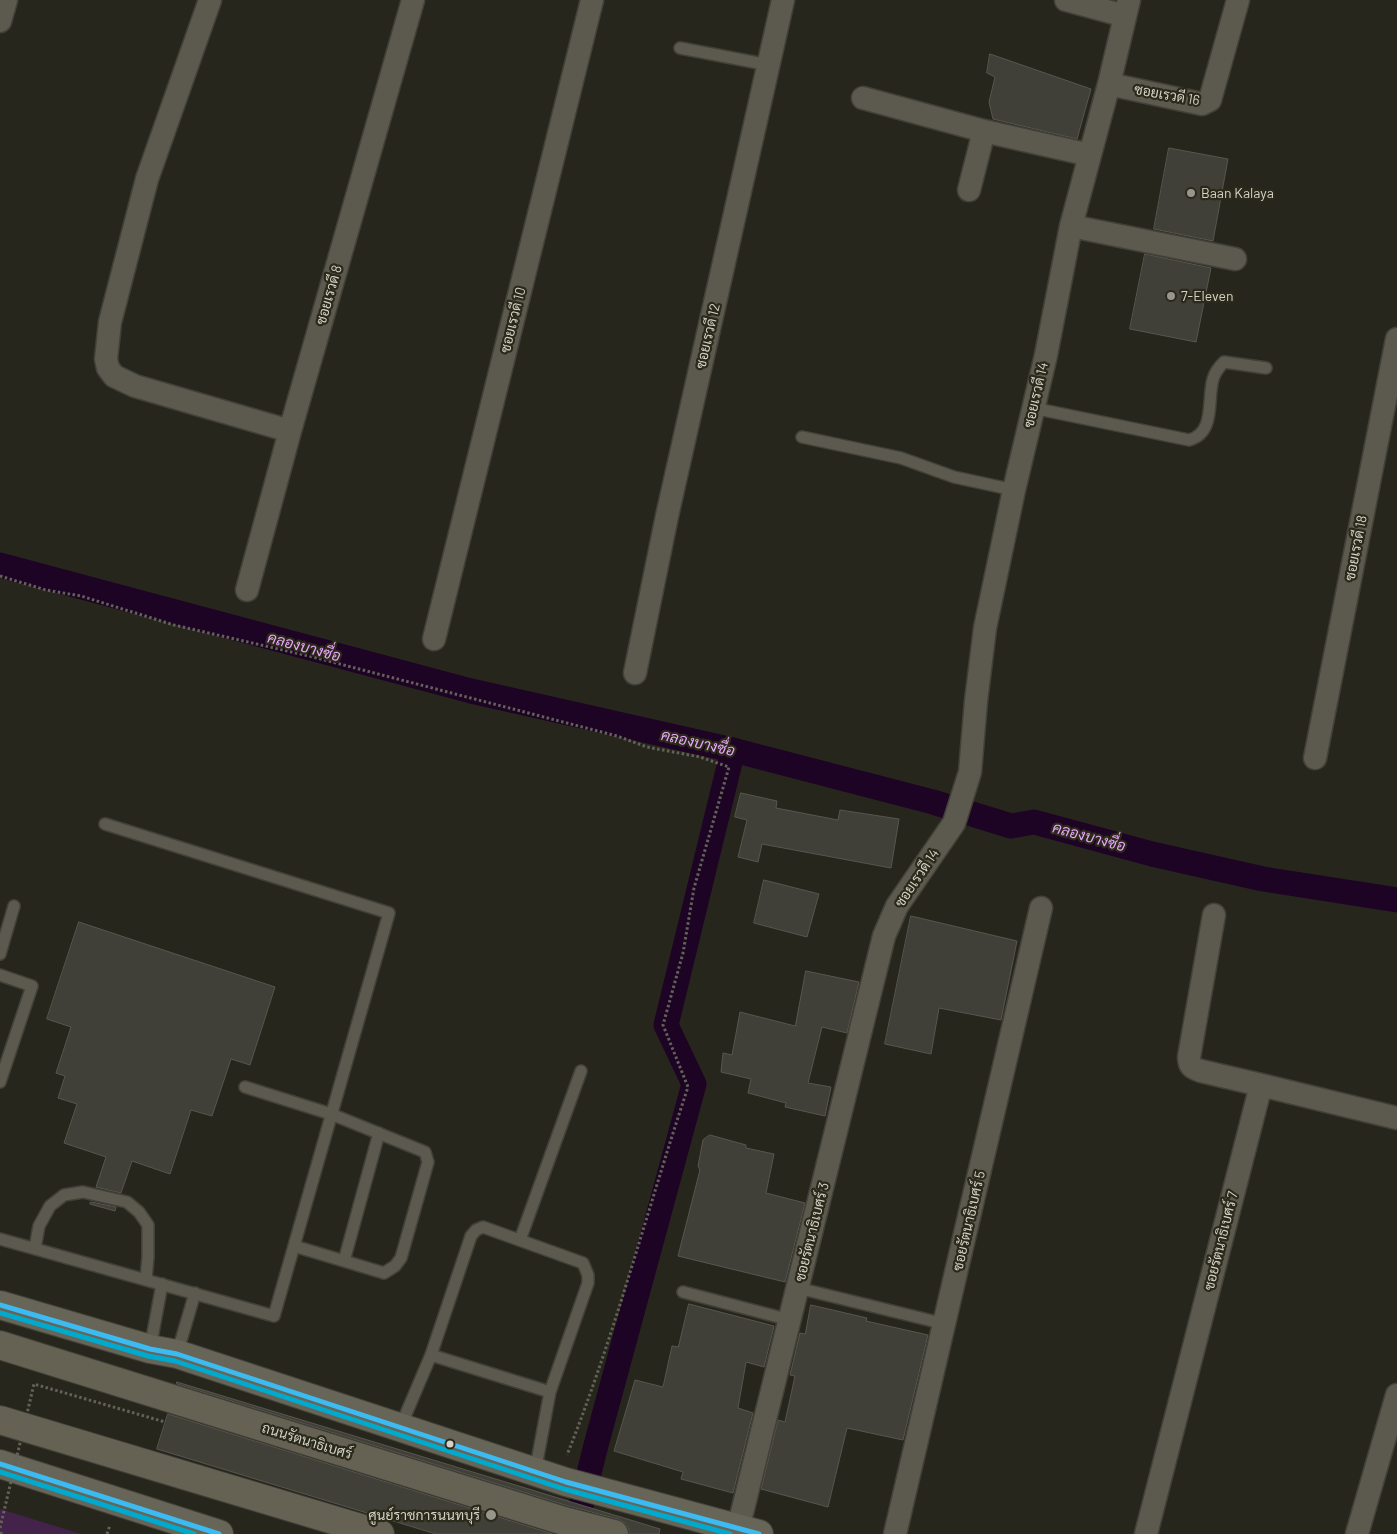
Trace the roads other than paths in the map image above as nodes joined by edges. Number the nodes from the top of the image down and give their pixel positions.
1 (6, 0) edge
2 (210, 0) edge
3 (413, 0) edge
4 (592, 0) edge
5 (783, 0) edge
6 (1066, 0) edge
7 (1238, 0) edge
8 (1127, 8) edge
9 (0, 21) edge
10 (680, 48) dead end
11 (769, 65) junction
12 (1109, 84) junction
13 (863, 98) dead end
14 (984, 131) junction
15 (1090, 155) junction
16 (969, 190) dead end
17 (1071, 226) junction
18 (1235, 259) dead end
19 (1397, 339) edge
20 (1394, 367) edge
21 (1266, 368) dead end
22 (1033, 408) junction
23 (290, 431) junction
24 (802, 437) dead end
25 (1014, 490) junction
26 (247, 590) dead end
27 (434, 639) dead end
28 (635, 673) dead end
29 (1316, 758) dead end
30 (105, 824) dead end
31 (14, 906) dead end
32 (1041, 908) dead end
33 (1214, 915) dead end
34 (884, 936) joint
35 (0, 954) edge
36 (0, 975) edge
37 (581, 1071) dead end
38 (0, 1082) edge
39 (1260, 1085) junction
40 (245, 1087) dead end
41 (331, 1114) junction
42 (1397, 1118) edge
43 (379, 1133) junction
44 (0, 1239) edge
45 (520, 1240) junction
46 (294, 1246) junction
47 (35, 1248) junction
48 (344, 1261) junction
49 (146, 1279) junction
50 (162, 1284) junction
51 (798, 1288) junction
52 (683, 1292) dead end
53 (195, 1293) junction
54 (0, 1305) edge
55 (790, 1320) junction
56 (945, 1324) junction
57 (0, 1345) edge
58 (150, 1349) junction
59 (177, 1354) junction
60 (431, 1355) junction
61 (550, 1392) junction
62 (1397, 1396) edge
63 (0, 1420) edge
64 (400, 1428) junction
65 (2, 1464) edge
66 (553, 1478) junction
67 (604, 1531) edge
68 (748, 1531) edge
69 (219, 1534) edge
70 (380, 1534) edge
71 (895, 1534) edge
72 (1146, 1534) edge
73 (1357, 1534) edge

1 - 9 street
2 - 23 street
3 - 23 street, ซอยเรวดี 8
4 - 27 street, ซอยเรวดี 10
5 - 11 street, ซอยเรวดี 12
6 - 8 street
7 - 12 street, ซอยเรวดี 16
8 - 12 street, ซอยเรวดี 14
10 - 11 lane
11 - 28 street, ซอยเรวดี 12
12 - 15 street, ซอยเรวดี 14
13 - 14 street
14 - 15 street
14 - 16 street
15 - 17 street, ซอยเรวดี 14
17 - 18 street
17 - 22 street, ซอยเรวดี 14
19 - 20 street, ซอยเรวดี 18
20 - 29 street, ซอยเรวดี 18
21 - 22 lane
22 - 25 street, ซอยเรวดี 14
23 - 26 street, ซอยเรวดี 8
24 - 25 lane
25 - 34 street, ซอยเรวดี 14
30 - 41 lane
31 - 35 lane
32 - 56 street, ซอยรัตนาธิเบศร์ 5
33 - 39 street
34 - 51 street, ซอยรัตนาธิเบศร์ 3
36 - 38 lane
37 - 45 lane
39 - 42 street
39 - 72 street, ซอยรัตนาธิเบศร์ 7
40 - 41 lane
41 - 43 lane
41 - 46 lane
43 - 48 lane
43 - 48 lane
44 - 47 lane
45 - 60 lane
45 - 61 lane
46 - 48 lane
46 - 53 lane
47 - 49 lane
47 - 49 lane
49 - 50 lane
50 - 53 lane
50 - 58 lane
51 - 55 street, ซอยรัตนาธิเบศร์ 3
51 - 56 lane
52 - 55 lane
53 - 59 lane
54 - 58 main road
55 - 68 street, ซอยรัตนาธิเบศร์ 3
56 - 71 street, ซอยรัตนาธิเบศร์ 5
57 - 67 main road, ถนนรัตนาธิเบศร์
58 - 59 main road
59 - 64 main road
60 - 61 lane
60 - 64 lane
61 - 66 lane
62 - 73 street
63 - 70 main road
64 - 66 main road
65 - 69 main road
66 - 68 main road

